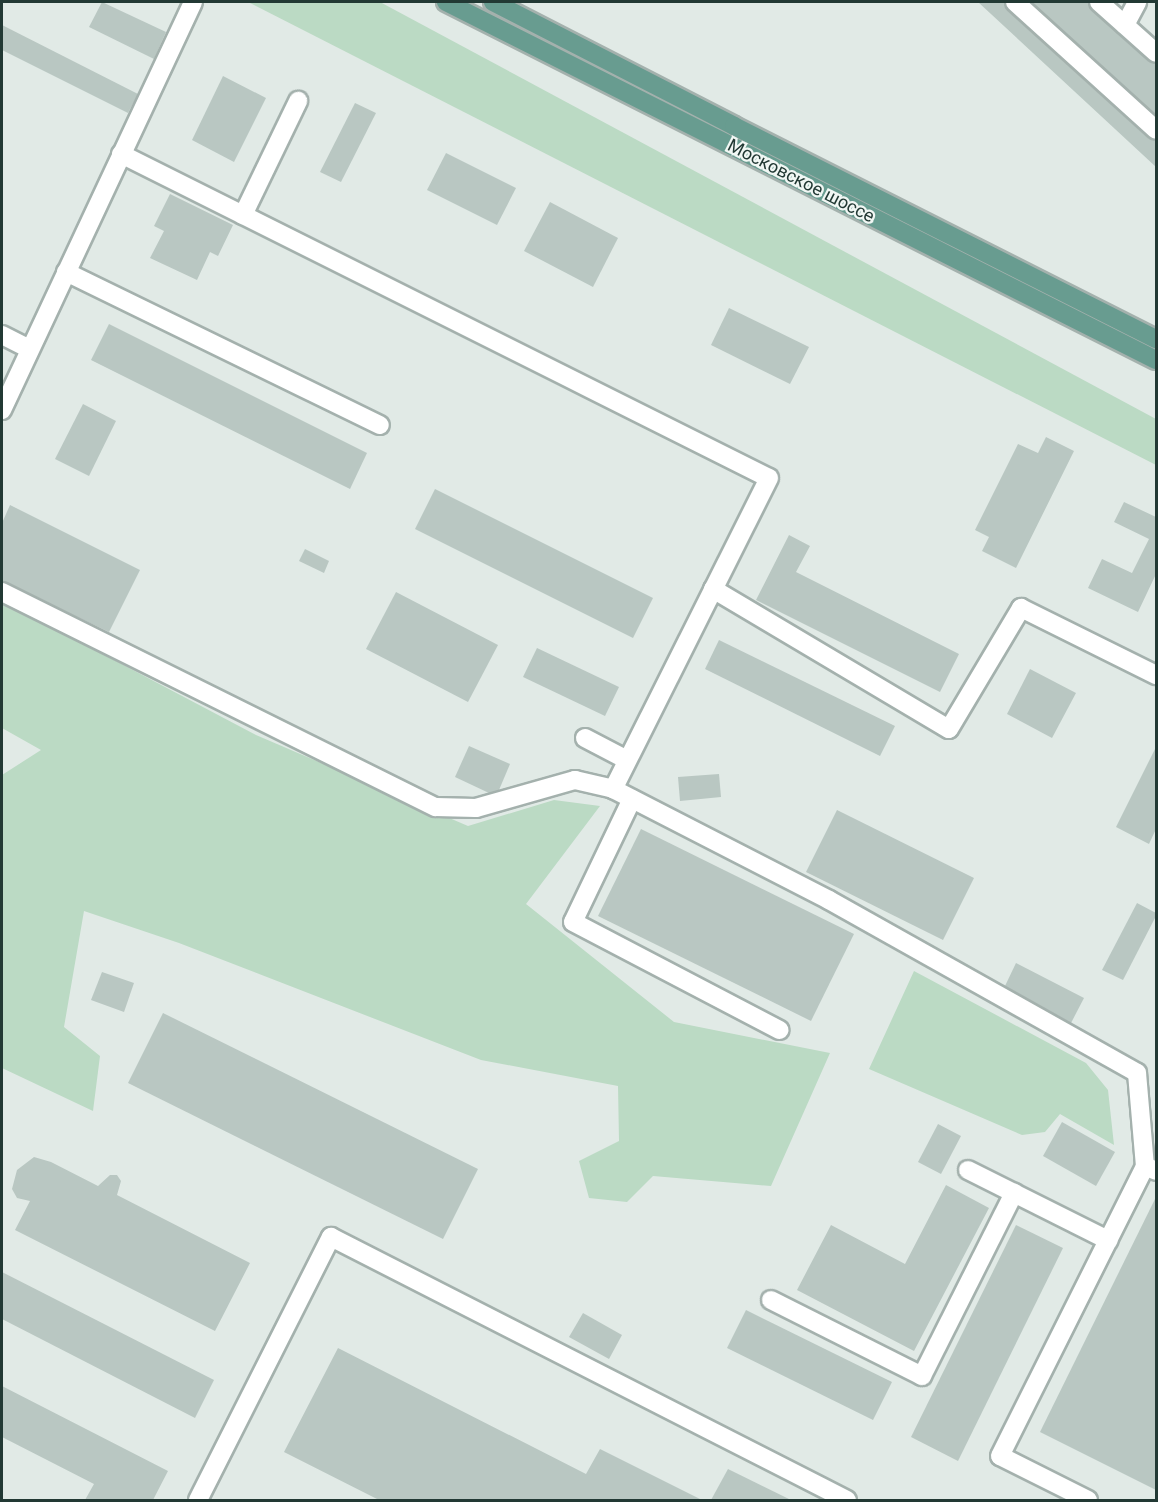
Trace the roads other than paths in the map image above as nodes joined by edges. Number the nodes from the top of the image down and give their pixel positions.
1 (193, 2) edge
2 (446, 2) edge
3 (493, 2) edge
4 (1015, 2) edge
5 (1099, 2) edge
6 (1137, 2) edge
7 (1125, 26) junction
8 (1156, 53) edge
9 (298, 101) dead end
10 (1156, 130) edge
11 (121, 154) junction
12 (243, 215) junction
13 (66, 272) junction
14 (2, 335) edge
15 (1156, 339) edge
16 (30, 350) junction
17 (1156, 360) edge
18 (2, 410) edge
19 (380, 425) dead end
20 (713, 589) junction
21 (2, 592) edge
22 (1156, 675) edge
23 (585, 738) dead end
24 (627, 760) junction
25 (613, 789) junction
26 (632, 799) junction
27 (780, 1030) dead end
28 (1151, 1169) edge
29 (968, 1170) dead end
30 (1014, 1193) junction
31 (1108, 1240) junction
32 (771, 1300) dead end
33 (198, 1500) edge
34 (847, 1500) edge
35 (1088, 1500) edge

1 - 11 lane
2 - 17 main road, Московское шоссе
3 - 15 main road, Московское шоссе
4 - 10 lane
5 - 7 lane
6 - 7 lane
7 - 8 lane
9 - 12 lane
11 - 12 lane
11 - 13 lane
12 - 20 lane
13 - 16 lane
13 - 19 lane
14 - 16 lane
16 - 18 lane
20 - 22 lane
20 - 24 lane
21 - 25 lane
23 - 24 lane
24 - 25 lane
25 - 26 lane
26 - 27 lane
26 - 28 lane
28 - 31 lane
29 - 30 lane
30 - 31 lane
30 - 32 lane
31 - 35 lane
33 - 34 lane

